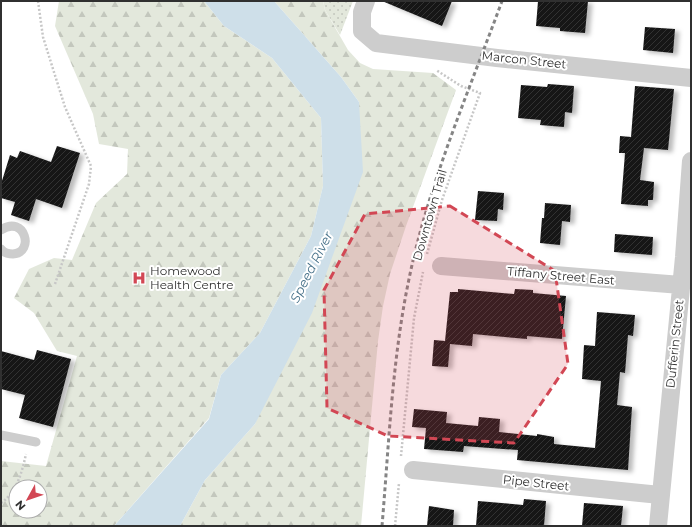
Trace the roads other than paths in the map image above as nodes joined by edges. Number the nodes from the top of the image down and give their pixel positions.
1 (366, 1) edge
2 (691, 78) edge
3 (691, 161) edge
4 (1, 230) edge
5 (1, 250) edge
6 (688, 257) edge
7 (442, 266) dead end
8 (680, 285) junction
9 (1, 435) edge
10 (33, 441) road end
11 (407, 464) road end
12 (660, 496) junction
13 (658, 526) edge

1 - 2 street, Marcon Street
3 - 6 street, Dufferin Street
4 - 5 lane
6 - 8 street, Dufferin Street
7 - 8 street, Tiffany Street East
8 - 12 street, Dufferin Street
9 - 10 lane
11 - 12 street, Pipe Street
12 - 13 street, Dufferin Street

